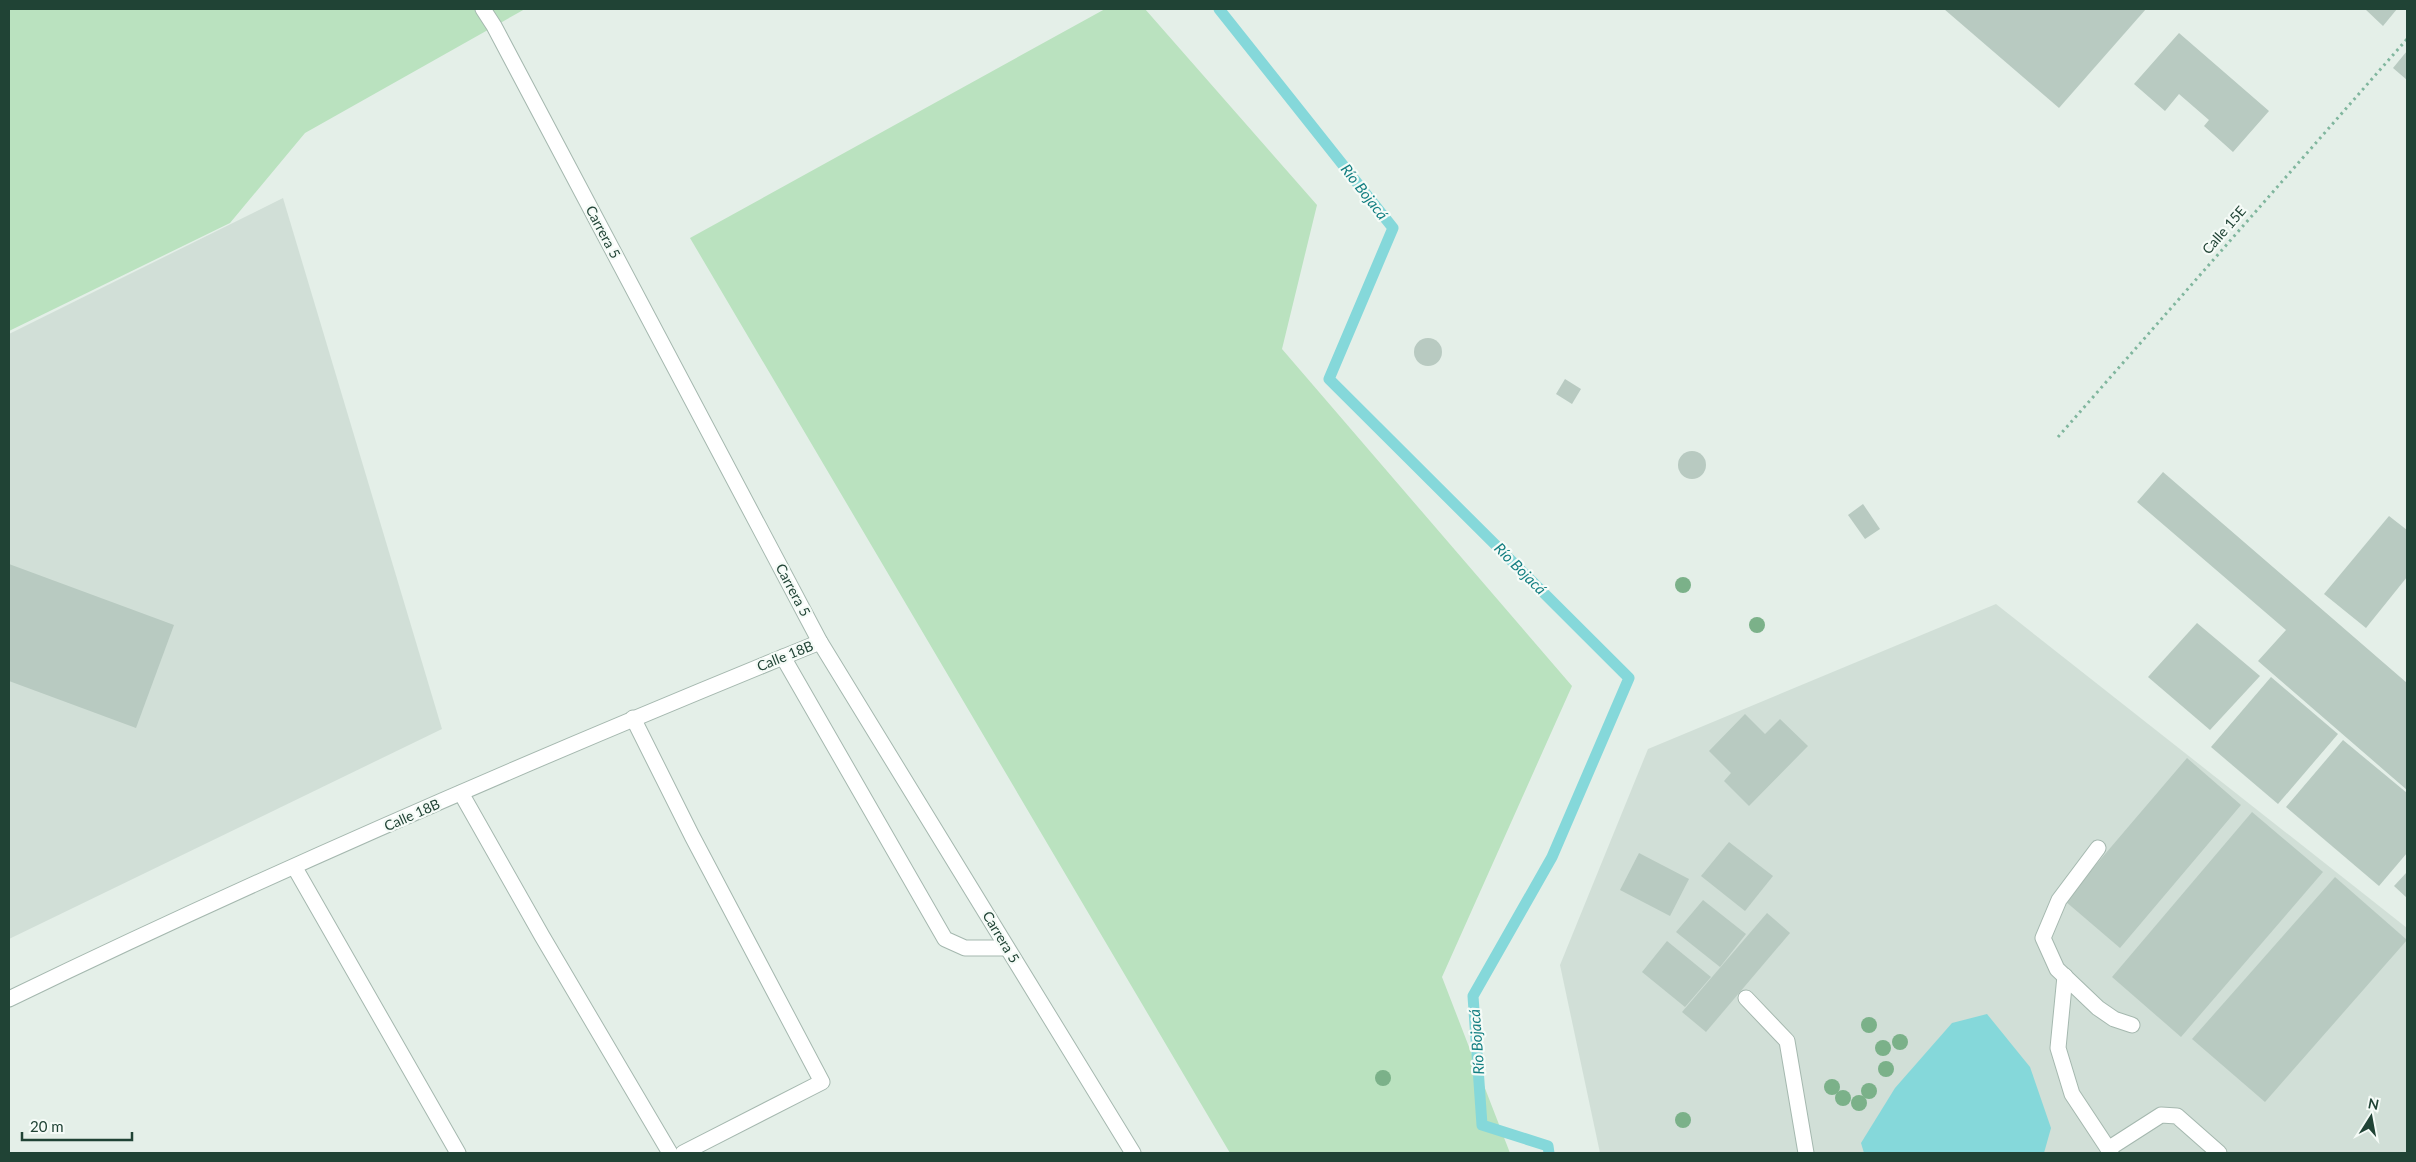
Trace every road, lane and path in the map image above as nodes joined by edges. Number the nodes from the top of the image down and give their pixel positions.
1 (483, 9) edge
2 (2407, 39) edge
3 (2058, 437) dead end
4 (820, 642) junction
5 (783, 657) junction
6 (633, 718) junction
7 (461, 793) junction
8 (2098, 848) dead end
9 (295, 868) junction
10 (1007, 948) junction
11 (2065, 976) junction
12 (1746, 998) dead end
13 (9, 999) edge
14 (2132, 1025) dead end
15 (2109, 1151) edge
16 (458, 1153) edge
17 (670, 1153) edge
18 (683, 1153) edge
19 (1133, 1153) edge
20 (1806, 1153) edge
21 (2219, 1153) edge

1 - 4 street, Carrera 5
2 - 3 path, Calle 15E
4 - 5 street, Calle 18B
4 - 10 street, Carrera 5
5 - 6 street, Calle 18B
5 - 10 street
6 - 7 street, Calle 18B
6 - 18 street
7 - 9 street, Calle 18B
7 - 17 street
8 - 11 street
9 - 13 street, Calle 18B
9 - 16 street
10 - 19 street, Carrera 5
11 - 14 street
11 - 15 street
12 - 20 street
15 - 21 street

